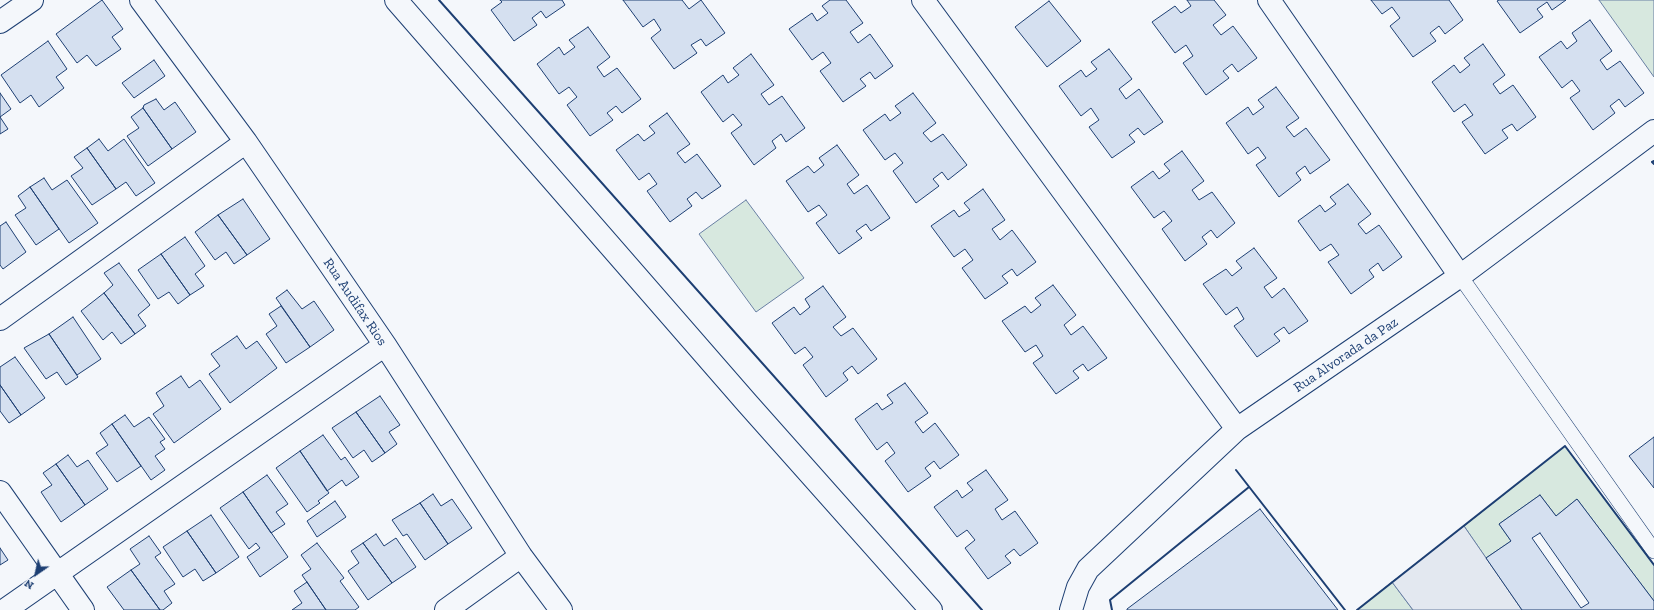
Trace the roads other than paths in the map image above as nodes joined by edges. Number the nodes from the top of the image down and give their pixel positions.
1 (32, 0) edge
2 (141, 0) edge
3 (396, 0) edge
4 (923, 0) edge
5 (1269, 0) edge
6 (0, 22) edge
7 (1654, 131) edge
8 (246, 142) junction
9 (1460, 276) junction
10 (0, 319) edge
11 (385, 345) junction
12 (1237, 429) junction
13 (0, 492) edge
14 (1654, 551) edge
15 (521, 556) junction
16 (57, 573) junction
17 (6, 610) edge
18 (83, 610) edge
19 (446, 610) edge
20 (561, 610) edge
21 (931, 610) edge
22 (1071, 610) edge

1 - 6 street
2 - 8 street, Rua Audifax Rios
3 - 21 street
4 - 12 street
5 - 9 street
7 - 9 street, Rua Alvorada da Paz
8 - 10 street
8 - 11 street, Rua Audifax Rios
9 - 12 street, Rua Alvorada da Paz
9 - 14 lane
11 - 15 street, Rua Audifax Rios
11 - 16 street
12 - 22 street, Rua Alvorada da Paz
13 - 16 street
15 - 19 street
15 - 20 street, Rua Audifax Rios
16 - 17 street
16 - 18 street

